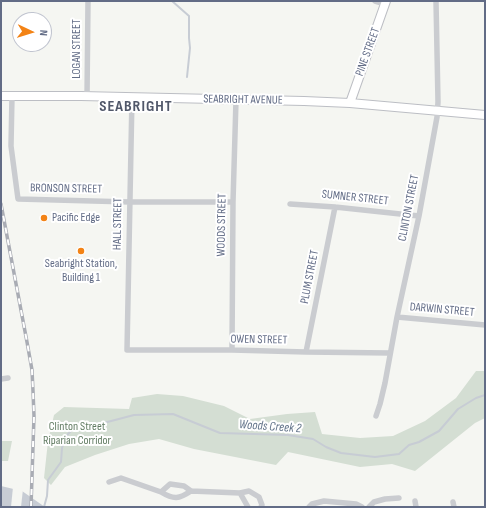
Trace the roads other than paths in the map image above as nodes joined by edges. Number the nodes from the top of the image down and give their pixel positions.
1 (88, 1) edge
2 (375, 1) edge
3 (436, 1) edge
4 (386, 2) edge
5 (1, 96) edge
6 (12, 96) junction
7 (87, 97) junction
8 (132, 97) junction
9 (236, 100) junction
10 (350, 103) junction
11 (438, 111) junction
12 (485, 115) edge
13 (130, 202) junction
14 (233, 202) junction
15 (290, 204) dead end
16 (335, 207) junction
17 (419, 216) junction
18 (397, 317) junction
19 (485, 325) edge
20 (127, 350) joint
21 (232, 350) junction
22 (306, 352) junction
23 (390, 352) junction
24 (8, 378) dead end
25 (1, 379) edge
26 (376, 416) dead end
27 (109, 482) dead end
28 (191, 491) junction
29 (161, 492) junction
30 (240, 493) junction
31 (399, 498) dead end
32 (248, 507) edge
33 (261, 507) edge
34 (309, 507) edge
35 (362, 507) edge
36 (369, 507) edge

1 - 7 street, LOGAN STREET
2 - 4 street
3 - 11 street, CLINTON STREET
4 - 10 main road, PINE STREET
5 - 6 main road, SEABRIGHT AVENUE
6 - 7 main road, SEABRIGHT AVENUE
6 - 13 street, BRONSON STREET
7 - 8 main road, SEABRIGHT AVENUE
8 - 9 main road, SEABRIGHT AVENUE
8 - 13 street, HALL STREET
9 - 10 main road, SEABRIGHT AVENUE
9 - 14 street, WOODS STREET
10 - 11 main road, SEABRIGHT AVENUE
11 - 12 main road, SEABRIGHT AVENUE
11 - 17 street, CLINTON STREET
13 - 14 street, BRONSON STREET
13 - 20 street, HALL STREET
14 - 21 street, WOODS STREET
15 - 16 street, SUMNER STREET
16 - 17 street, SUMNER STREET
16 - 22 street, PLUM STREET
17 - 18 street, CLINTON STREET
18 - 19 street, DARWIN STREET
18 - 23 street, CLINTON STREET
20 - 21 street, OWEN STREET
21 - 22 street, OWEN STREET
22 - 23 street, OWEN STREET
23 - 26 street, CLINTON STREET
24 - 25 street
27 - 29 street
28 - 29 street
28 - 29 street
28 - 30 street
30 - 32 street
30 - 33 street
31 - 36 street
34 - 35 street

